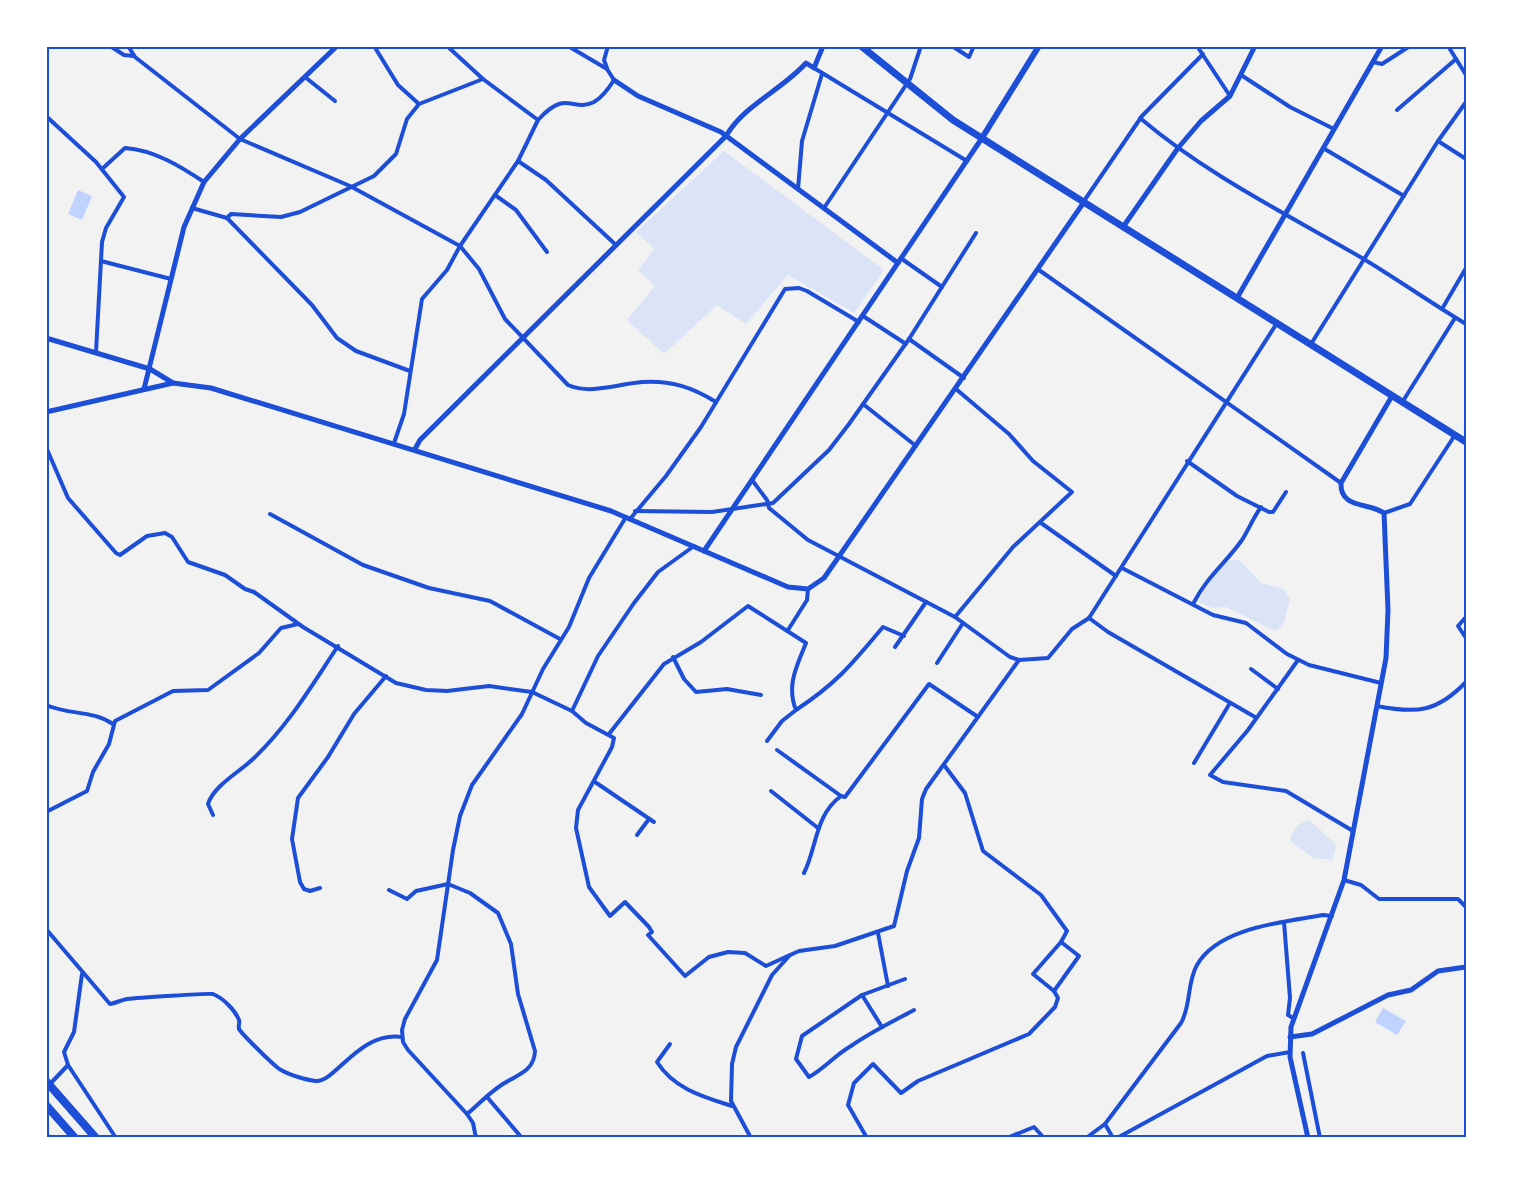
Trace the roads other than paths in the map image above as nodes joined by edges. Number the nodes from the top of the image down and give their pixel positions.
1 (110, 46) edge
2 (128, 46) edge
3 (337, 46) edge
4 (374, 46) edge
5 (447, 46) edge
6 (568, 46) edge
7 (608, 46) edge
8 (823, 46) edge
9 (861, 46) edge
10 (921, 46) edge
11 (952, 46) edge
12 (974, 46) edge
13 (1039, 46) edge
14 (1197, 46) edge
15 (1255, 46) edge
16 (1382, 46) edge
17 (1410, 46) edge
18 (1448, 46) edge
19 (1203, 54) junction
20 (135, 57) junction
21 (1456, 60) junction
22 (1373, 62) junction
23 (814, 68) junction
24 (607, 69) junction
25 (822, 74) junction
26 (1241, 75) junction
27 (1467, 75) edge
28 (305, 76) junction
29 (483, 79) junction
30 (614, 80) junction
31 (907, 85) junction
32 (1230, 96) junction
33 (335, 101) dead end
34 (1467, 102) edge
35 (419, 104) junction
36 (1397, 110) dead end
37 (888, 112) junction
38 (46, 116) edge
39 (1140, 118) junction
40 (538, 120) junction
41 (1334, 129) junction
42 (726, 136) junction
43 (982, 138) junction
44 (240, 139) junction
45 (1438, 141) junction
46 (1178, 148) junction
47 (1323, 148) junction
48 (1467, 159) edge
49 (518, 161) junction
50 (968, 161) junction
51 (102, 169) junction
52 (204, 182) junction
53 (350, 186) junction
54 (798, 189) junction
55 (495, 195) junction
56 (1404, 196) junction
57 (1084, 202) junction
58 (191, 208) junction
59 (824, 208) junction
60 (1285, 214) junction
61 (227, 218) junction
62 (1123, 227) junction
63 (976, 232) dead end
64 (616, 245) junction
65 (460, 246) junction
66 (547, 252) dead end
67 (1364, 259) junction
68 (101, 261) junction
69 (900, 261) junction
70 (1467, 268) edge
71 (1039, 270) junction
72 (172, 279) junction
73 (942, 286) junction
74 (1237, 298) junction
75 (1442, 309) junction
76 (863, 316) junction
77 (1455, 318) junction
78 (859, 322) junction
79 (1277, 323) junction
80 (1467, 324) edge
81 (524, 337) junction
82 (46, 338) edge
83 (909, 339) junction
84 (906, 344) junction
85 (1311, 344) junction
86 (96, 352) junction
87 (150, 369) junction
88 (410, 371) junction
89 (964, 378) junction
90 (173, 383) junction
91 (144, 389) junction
92 (956, 389) junction
93 (1392, 396) junction
94 (1226, 401) junction
95 (716, 402) junction
96 (1402, 402) junction
97 (863, 404) junction
98 (46, 412) edge
99 (1455, 435) junction
100 (1467, 442) edge
101 (394, 443) junction
102 (46, 447) edge
103 (917, 447) junction
104 (415, 449) junction
105 (1187, 461) junction
106 (752, 480) junction
107 (1341, 483) junction
108 (1286, 492) dead end
109 (768, 504) junction
110 (1261, 507) junction
111 (731, 510) junction
112 (635, 511) junction
113 (1384, 513) junction
114 (270, 514) dead end
115 (628, 518) junction
116 (1041, 523) junction
117 (694, 546) junction
118 (704, 550) junction
119 (840, 555) junction
120 (1122, 568) junction
121 (1116, 576) junction
122 (808, 589) junction
123 (926, 602) junction
124 (1193, 604) junction
125 (956, 617) junction
126 (1467, 617) edge
127 (1089, 618) junction
128 (963, 623) junction
129 (299, 624) junction
130 (788, 630) junction
131 (904, 636) junction
132 (1467, 638) edge
133 (560, 639) junction
134 (338, 646) junction
135 (895, 647) dead end
136 (673, 657) junction
137 (1019, 660) junction
138 (1298, 660) junction
139 (937, 663) dead end
140 (1251, 669) dead end
141 (386, 676) junction
142 (1467, 682) edge
143 (1381, 683) junction
144 (1278, 689) junction
145 (532, 692) junction
146 (761, 694) dead end
147 (1230, 703) junction
148 (46, 705) edge
149 (1377, 706) junction
150 (796, 710) junction
151 (572, 711) junction
152 (978, 717) junction
153 (1255, 717) junction
154 (113, 724) junction
155 (609, 734) junction
156 (767, 741) dead end
157 (777, 750) dead end
158 (1194, 762) dead end
159 (944, 765) junction
160 (595, 782) junction
161 (771, 790) dead end
162 (841, 796) junction
163 (46, 812) edge
164 (213, 815) dead end
165 (649, 819) junction
166 (654, 822) dead end
167 (819, 828) junction
168 (1355, 832) junction
169 (637, 835) dead end
170 (804, 873) dead end
171 (1344, 880) junction
172 (448, 884) junction
173 (320, 888) dead end
174 (389, 890) dead end
175 (1467, 907) edge
176 (1332, 916) junction
177 (1284, 922) junction
178 (46, 928) edge
179 (878, 933) junction
180 (1061, 942) junction
181 (790, 955) junction
182 (1467, 966) edge
183 (82, 974) junction
184 (905, 979) dead end
185 (888, 986) junction
186 (1054, 991) junction
187 (862, 995) junction
188 (914, 1010) dead end
189 (1293, 1018) junction
190 (882, 1027) junction
191 (402, 1037) junction
192 (1290, 1037) junction
193 (670, 1044) dead end
194 (1290, 1052) junction
195 (1303, 1053) dead end
196 (67, 1068) junction
197 (46, 1081) edge
198 (46, 1087) edge
199 (487, 1097) junction
200 (46, 1105) edge
201 (733, 1107) junction
202 (467, 1114) junction
203 (1105, 1124) junction
204 (46, 1134) edge
205 (50, 1137) edge
206 (75, 1137) edge
207 (96, 1137) edge
208 (116, 1137) edge
209 (476, 1137) edge
210 (522, 1137) edge
211 (751, 1137) edge
212 (867, 1137) edge
213 (1007, 1137) edge
214 (1044, 1137) edge
215 (1086, 1137) edge
216 (1115, 1137) edge
217 (1308, 1137) edge
218 (1320, 1137) edge

1 - 20 street
2 - 20 street
3 - 28 street
4 - 35 street
5 - 29 street
6 - 24 street
7 - 24 street
8 - 23 street
9 - 31 highway
10 - 31 street
11 - 12 street
13 - 43 main road
14 - 19 street
15 - 26 street
16 - 22 street
17 - 22 street
18 - 21 street
19 - 32 street
19 - 39 street
20 - 44 street
21 - 27 street
21 - 36 street
22 - 41 street
23 - 25 street
23 - 42 street
24 - 30 street
25 - 37 street
25 - 54 street
26 - 32 street
26 - 41 street
28 - 33 street
28 - 44 street
29 - 35 street
29 - 40 street
30 - 40 street
30 - 42 street
31 - 37 street
31 - 43 highway
32 - 46 street
34 - 45 street
35 - 53 street
37 - 50 street
37 - 59 street
38 - 51 street
39 - 46 street
39 - 57 street
40 - 49 street
41 - 47 street
42 - 54 street
42 - 64 street
43 - 50 street
43 - 57 highway
44 - 52 street
44 - 53 street
45 - 48 street
45 - 56 street
46 - 60 street
46 - 62 street
47 - 56 street
47 - 60 street
49 - 55 street
49 - 64 street
50 - 69 street
51 - 52 street
51 - 68 street
52 - 58 street
53 - 61 street
53 - 65 street
54 - 59 street
55 - 65 street
55 - 66 street
56 - 67 street
57 - 62 highway
57 - 71 street
58 - 61 street
58 - 72 street
59 - 69 street
60 - 67 street
60 - 74 street
61 - 88 street
62 - 74 highway
63 - 73 street
64 - 81 street
65 - 81 street
65 - 88 street
67 - 75 street
67 - 85 street
68 - 72 street
68 - 86 street
69 - 73 street
69 - 76 street
70 - 75 street
71 - 89 street
71 - 94 street
72 - 87 street
73 - 83 street
74 - 79 highway
75 - 77 street
76 - 78 street
76 - 84 street
77 - 80 street
77 - 96 street
78 - 95 street
78 - 106 street
79 - 85 highway
79 - 94 street
81 - 95 street
81 - 104 street
82 - 86 street
83 - 84 street
83 - 89 street
84 - 97 street
85 - 93 highway
86 - 87 street
87 - 90 street
87 - 91 street
88 - 101 street
89 - 92 street
90 - 91 street
90 - 101 street
91 - 98 street
92 - 103 street
92 - 116 street
93 - 96 highway
93 - 107 street
94 - 105 street
94 - 107 street
95 - 112 street
96 - 99 highway
97 - 103 street
97 - 109 street
99 - 100 highway
99 - 113 street
101 - 104 street
102 - 129 street
103 - 119 street
104 - 115 street
105 - 110 street
105 - 120 street
106 - 109 street
106 - 111 street
107 - 113 street
108 - 110 street
109 - 111 street
109 - 119 street
110 - 124 street
111 - 112 street
111 - 118 street
112 - 115 street
113 - 143 street
114 - 133 street
115 - 117 street
115 - 133 street
116 - 121 street
116 - 125 street
117 - 118 street
117 - 151 street
118 - 122 street
119 - 122 street
119 - 123 street
120 - 121 street
120 - 124 street
121 - 127 street
122 - 130 street
123 - 125 street
123 - 131 street
124 - 138 street
125 - 128 street
126 - 132 street
127 - 137 street
127 - 147 street
128 - 137 street
128 - 139 street
129 - 134 street
129 - 154 street
130 - 136 street
130 - 150 street
131 - 135 street
131 - 150 street
133 - 145 street
134 - 141 street
134 - 164 street
136 - 146 street
136 - 155 street
137 - 152 street
138 - 143 street
138 - 144 street
140 - 144 street
141 - 145 street
141 - 173 street
142 - 149 street
143 - 149 street
144 - 153 street
145 - 151 street
145 - 172 street
147 - 153 street
147 - 158 street
148 - 154 street
149 - 168 street
150 - 156 street
151 - 155 street
152 - 159 street
152 - 162 street
153 - 168 street
154 - 163 street
155 - 160 street
157 - 162 street
159 - 179 street
159 - 180 street
160 - 165 street
160 - 181 street
161 - 167 street
162 - 167 street
165 - 166 street
165 - 169 street
167 - 170 street
168 - 171 street
171 - 175 street
171 - 176 street
172 - 174 street
172 - 191 street
172 - 199 street
176 - 177 street
176 - 189 street
177 - 189 street
177 - 203 street
178 - 183 street
179 - 181 street
179 - 185 street
180 - 186 street
180 - 186 street
181 - 201 street
182 - 192 street
183 - 191 street
183 - 196 street
184 - 185 street
185 - 187 street
186 - 212 street
187 - 190 street
187 - 190 street
188 - 190 street
189 - 192 street
191 - 202 street
192 - 194 street
193 - 201 street
194 - 216 street
194 - 217 street
195 - 218 street
196 - 198 street
196 - 208 street
197 - 207 highway
199 - 202 street
199 - 210 street
200 - 206 highway
201 - 211 street
202 - 209 street
203 - 215 street
203 - 216 street
204 - 205 street
213 - 214 street

